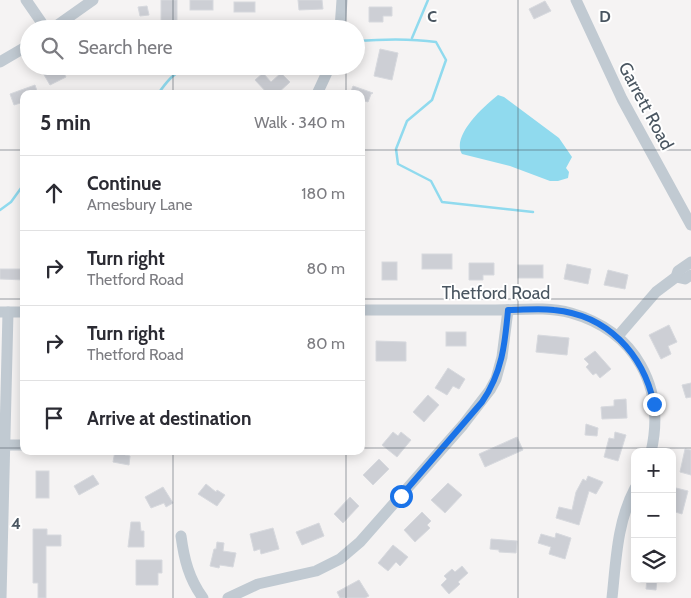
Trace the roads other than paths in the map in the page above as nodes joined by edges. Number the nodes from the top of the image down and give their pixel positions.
1 (26, 0) edge
2 (93, 0) edge
3 (342, 0) edge
4 (576, 0) edge
5 (40, 20) edge
6 (65, 20) edge
7 (341, 20) edge
8 (20, 50) edge
9 (0, 62) edge
10 (326, 75) edge
11 (319, 90) edge
12 (691, 225) edge
13 (691, 262) edge
14 (691, 275) edge
15 (676, 277) junction
16 (365, 310) edge
17 (508, 310) junction
18 (4, 312) edge
19 (20, 312) edge
20 (618, 336) junction
21 (5, 445) junction
22 (20, 445) edge
23 (652, 448) edge
24 (633, 493) edge
25 (181, 536) dead end
26 (2, 598) edge
27 (203, 598) edge
28 (228, 598) edge
29 (612, 598) edge

1 - 5 street
2 - 6 street
3 - 7 street
4 - 12 street, Garrett Road
8 - 9 street
10 - 11 street
13 - 15 street
14 - 15 street
15 - 20 street
16 - 17 street, Thetford Road
17 - 20 street, Thetford Road
17 - 28 street
18 - 19 street
18 - 21 street
20 - 23 street, Thetford Road
21 - 22 street
21 - 26 street
24 - 29 street
25 - 27 street

